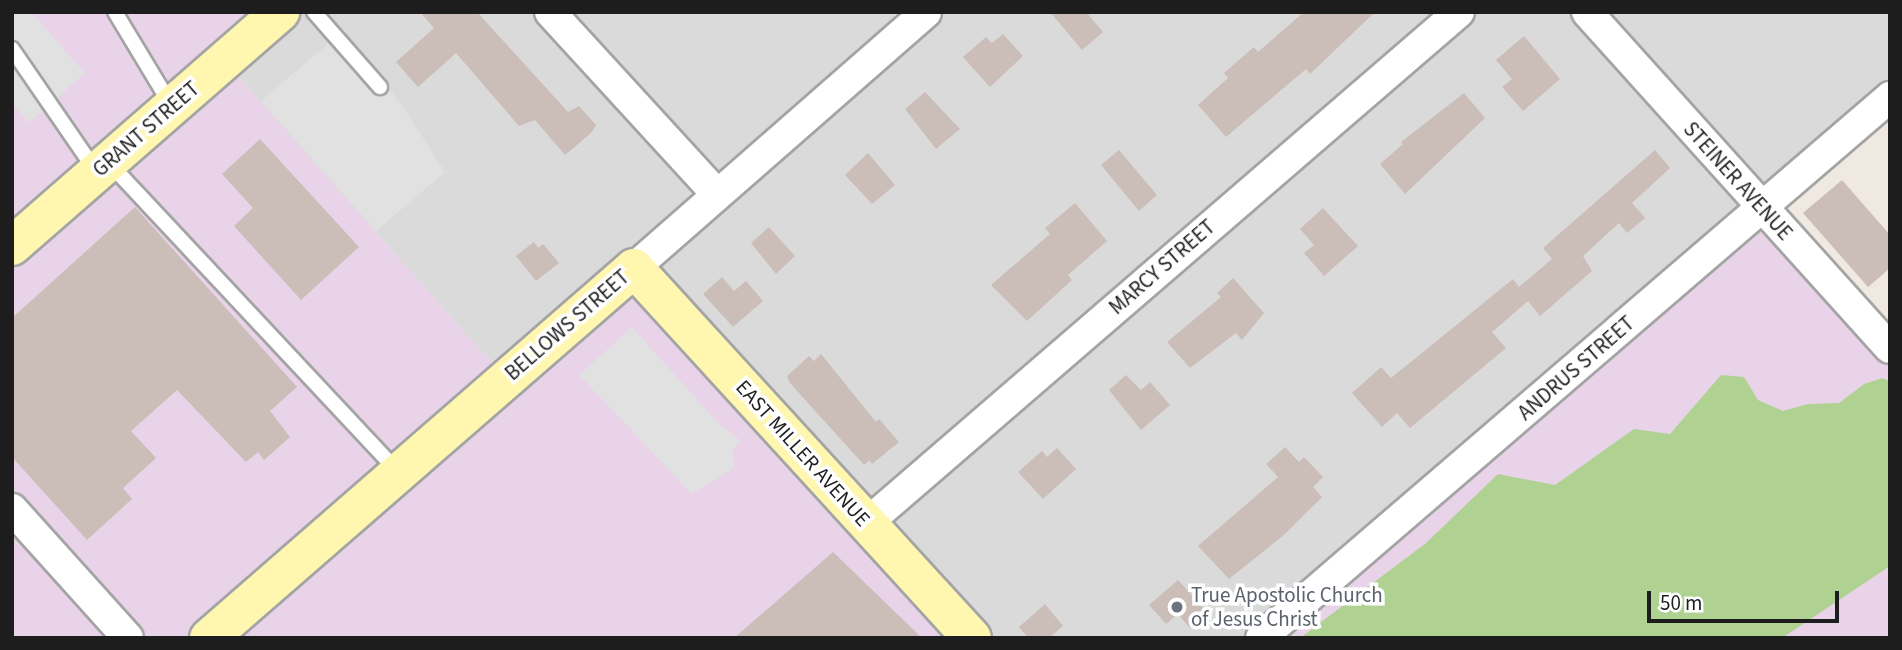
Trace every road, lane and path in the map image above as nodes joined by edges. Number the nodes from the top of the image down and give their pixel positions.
1 (114, 12) edge
2 (280, 12) edge
3 (314, 12) edge
4 (550, 12) edge
5 (926, 12) edge
6 (1459, 12) edge
7 (1587, 12) edge
8 (12, 49) edge
9 (380, 87) dead end
10 (1890, 97) edge
11 (172, 106) junction
12 (102, 167) junction
13 (717, 194) junction
14 (1763, 209) junction
15 (12, 246) edge
16 (634, 268) junction
17 (1890, 348) edge
18 (398, 472) junction
19 (12, 509) edge
20 (867, 523) junction
21 (128, 638) edge
22 (209, 638) edge
23 (972, 638) edge
24 (1261, 638) edge

1 - 11 lane
2 - 11 street, GRANT STREET
3 - 9 lane
4 - 13 street
5 - 13 street, BELLOWS STREET
6 - 20 street, MARCY STREET
7 - 14 street, STEINER AVENUE
8 - 12 lane
10 - 14 street, ANDRUS STREET
11 - 12 street, GRANT STREET
12 - 15 street, GRANT STREET
12 - 18 lane
13 - 16 street, BELLOWS STREET
14 - 17 street, STEINER AVENUE
14 - 24 street, ANDRUS STREET
16 - 18 street, BELLOWS STREET
16 - 20 street, EAST MILLER AVENUE
18 - 22 street, BELLOWS STREET
19 - 21 street
20 - 23 street, EAST MILLER AVENUE

